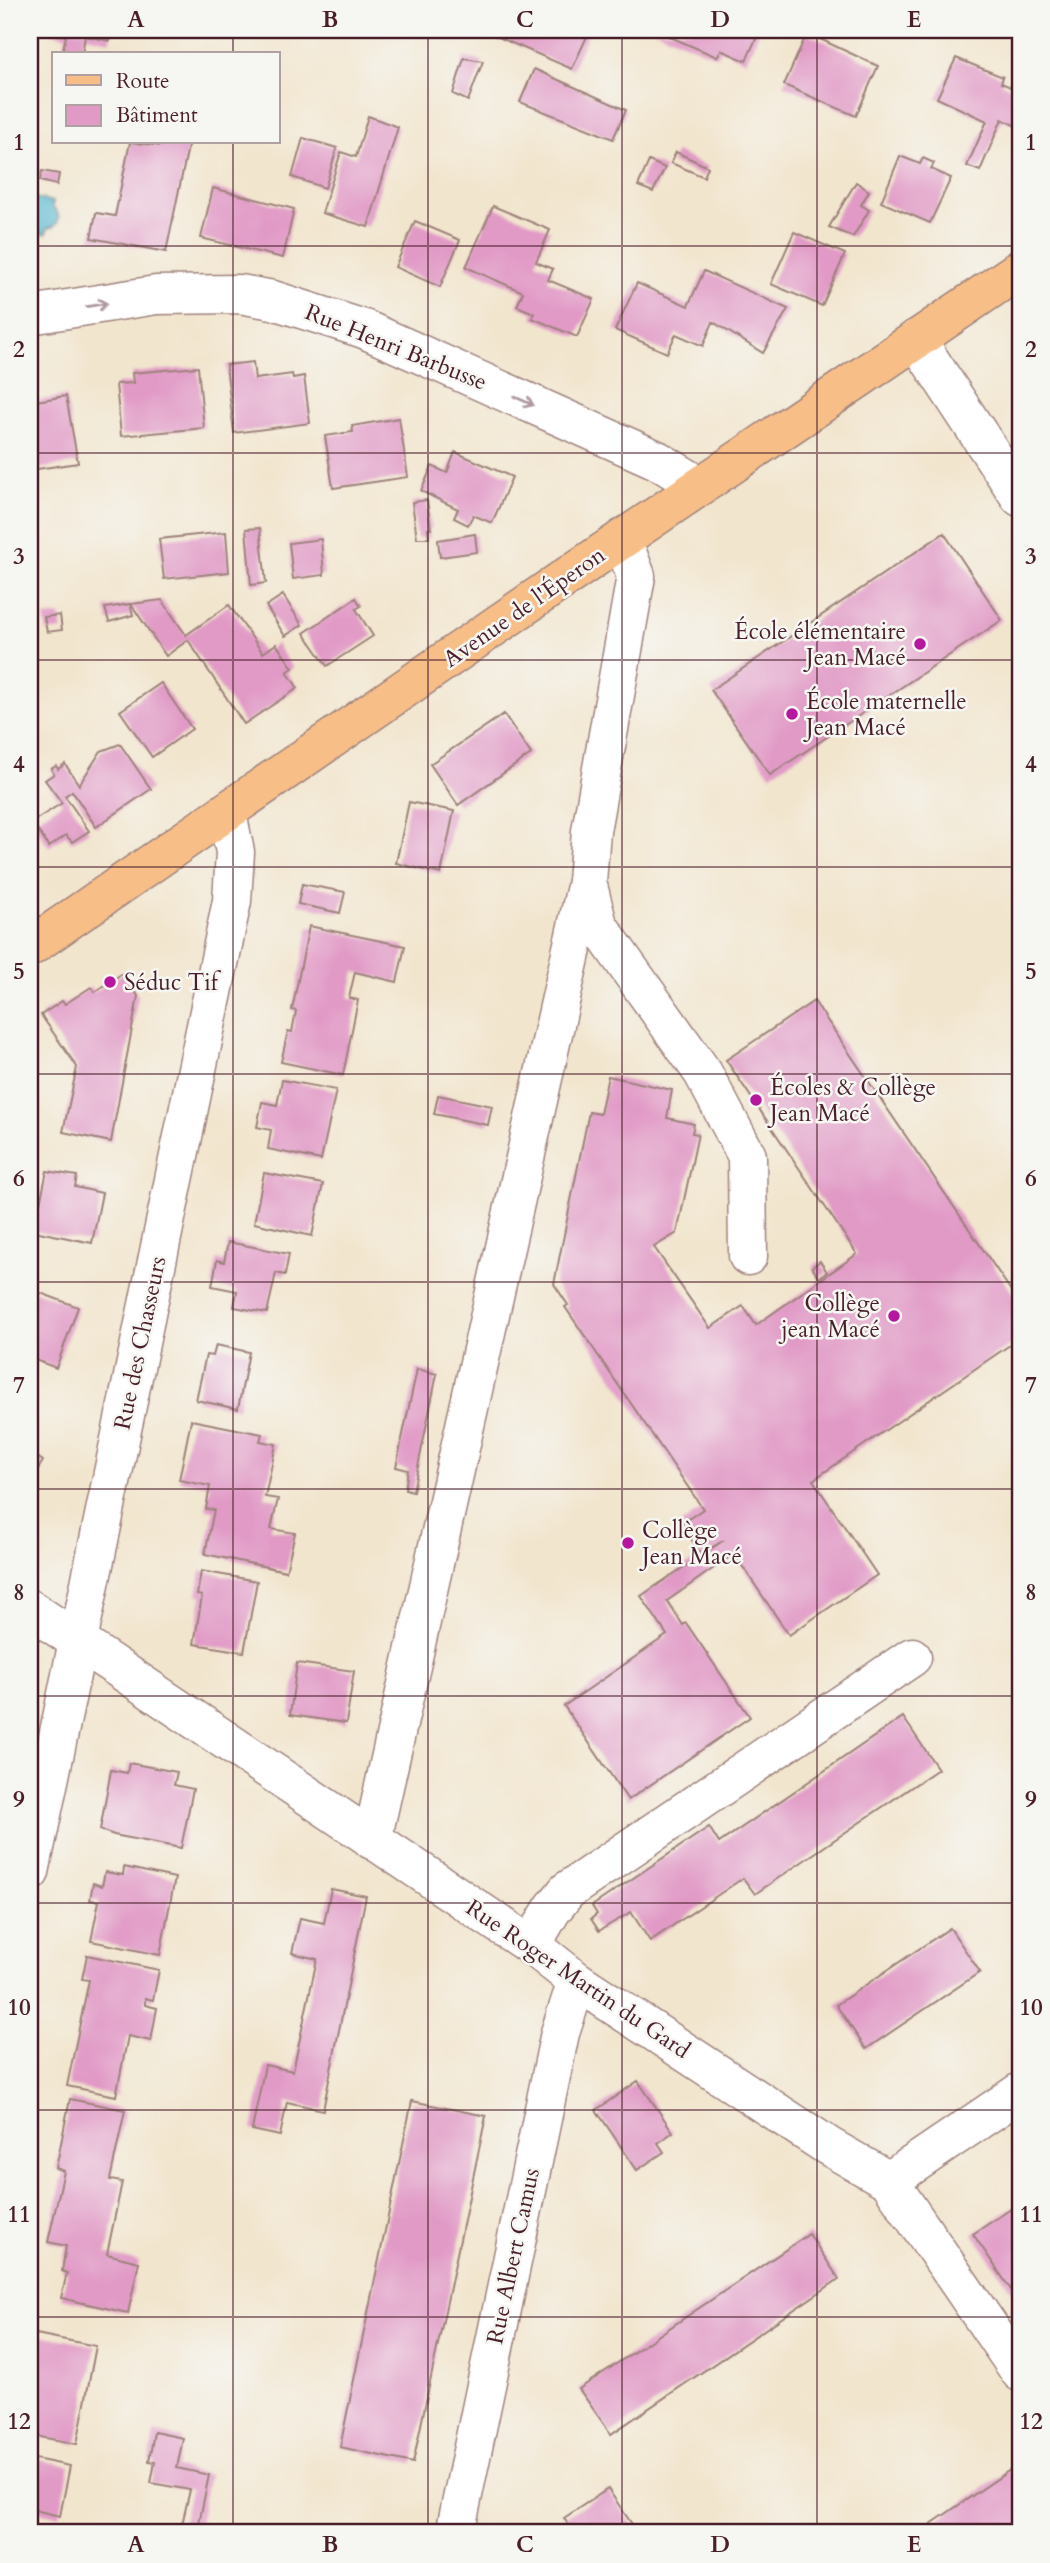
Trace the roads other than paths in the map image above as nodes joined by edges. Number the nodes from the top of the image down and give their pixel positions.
1 (1020, 269) edge
2 (30, 315) edge
3 (916, 339) junction
4 (700, 486) junction
5 (1020, 497) edge
6 (622, 539) junction
7 (228, 813) junction
8 (587, 882) junction
9 (30, 947) edge
10 (748, 1256) dead end
11 (30, 1609) edge
12 (78, 1640) junction
13 (912, 1657) dead end
14 (372, 1840) junction
15 (30, 1872) edge
16 (531, 1946) junction
17 (578, 1981) junction
18 (1020, 2092) edge
19 (889, 2181) junction
20 (1020, 2372) edge
21 (456, 2533) edge

1 - 3 main road, Avenue de l'Éperon
2 -> 4 street, Rue Henri Barbusse
3 - 4 main road, Avenue de l'Éperon
3 - 5 street
4 - 6 main road, Avenue de l'Éperon
6 - 7 main road, Avenue de l'Éperon
6 - 8 street
7 - 9 main road, Avenue de l'Éperon
7 - 12 street, Rue des Chasseurs
8 - 10 street
8 - 14 street
11 - 12 street, Rue Roger Martin du Gard
12 - 14 street, Rue Roger Martin du Gard
12 - 15 street, Rue des Chasseurs
13 - 16 street
14 - 16 street, Rue Roger Martin du Gard
16 - 17 street, Rue Roger Martin du Gard
17 - 19 street, Rue Roger Martin du Gard
17 - 21 street, Rue Albert Camus
18 - 19 street
19 - 20 street, Rue Roger Martin du Gard

